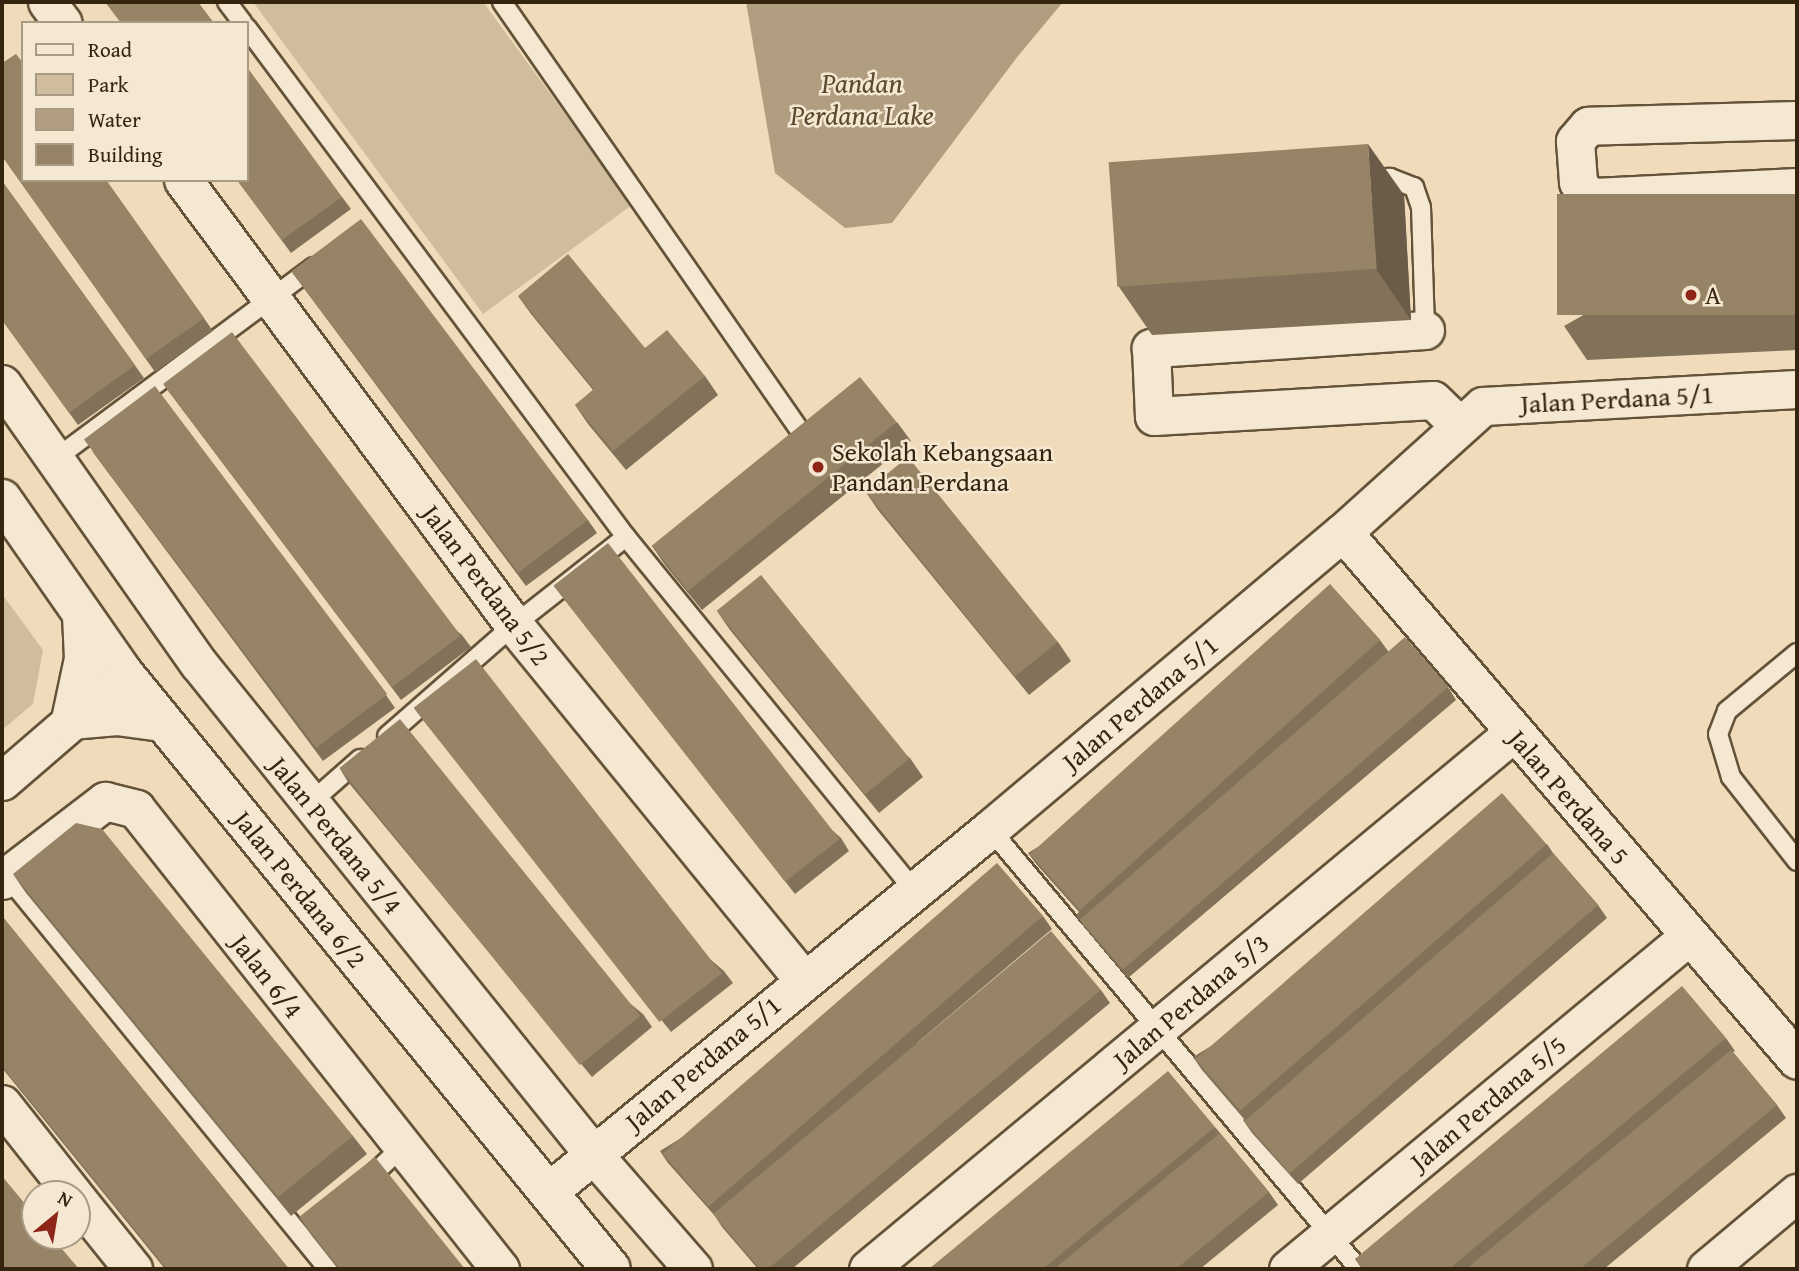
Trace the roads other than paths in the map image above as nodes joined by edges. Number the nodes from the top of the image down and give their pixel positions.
1 (47, 2) edge
2 (227, 2) edge
3 (502, 2) edge
4 (61, 21) edge
5 (241, 21) edge
6 (248, 29) edge
7 (1797, 120) edge
8 (1348, 180) edge
9 (185, 182) edge
10 (1797, 187) edge
11 (328, 257) edge
12 (272, 298) junction
13 (1425, 331) joint
14 (2, 384) edge
15 (1797, 389) edge
16 (1406, 402) junction
17 (1461, 426) junction
18 (810, 445) edge
19 (1431, 452) junction
20 (55, 459) junction
21 (2, 499) edge
22 (1343, 532) junction
23 (626, 537) junction
24 (82, 615) junction
25 (514, 625) junction
26 (1797, 653) edge
27 (125, 675) junction
28 (71, 720) junction
29 (162, 722) junction
30 (1513, 733) junction
31 (2, 781) edge
32 (310, 803) junction
33 (990, 829) junction
34 (1797, 862) edge
35 (4, 878) edge
36 (914, 890) junction
37 (1689, 936) junction
38 (803, 979) junction
39 (1157, 1029) junction
40 (1797, 1060) edge
41 (2, 1104) edge
42 (402, 1147) junction
43 (594, 1155) junction
44 (62, 1180) edge
45 (548, 1192) junction
46 (353, 1194) edge
47 (1797, 1194) edge
48 (91, 1216) edge
49 (1330, 1234) junction
50 (133, 1269) edge
51 (328, 1269) edge
52 (500, 1269) edge
53 (611, 1269) edge
54 (693, 1269) edge
55 (868, 1269) edge
56 (1288, 1269) edge
57 (1359, 1269) edge
58 (1706, 1269) edge

1 - 4 street
2 - 5 lane
3 - 18 lane
6 - 23 lane
7 - 10 street
8 - 13 lane
9 - 12 street, Jalan Perdana 5/2
11 - 12 lane
12 - 20 lane
12 - 25 street, Jalan Perdana 5/2
13 - 16 street
14 - 20 street, Jalan Perdana 5/4
15 - 17 street, Jalan Perdana 5/1
16 - 17 street
16 - 19 street
17 - 19 street, Jalan Perdana 5/1
19 - 22 street, Jalan Perdana 5/1
20 - 32 street, Jalan Perdana 5/4
21 - 24 street, Jalan Perdana 6/2
22 - 30 street, Jalan Perdana 5
22 - 33 street, Jalan Perdana 5/1
23 - 25 lane
23 - 36 lane
24 - 27 street, Jalan Perdana 6/2
24 - 28 street
25 - 32 lane
25 - 38 street, Jalan Perdana 5/2
26 - 34 lane
27 - 28 street
27 - 29 street, Jalan Perdana 6/2
28 - 29 street
28 - 31 street
29 - 45 street, Jalan Perdana 6/2
30 - 37 street, Jalan Perdana 5
30 - 39 street, Jalan Perdana 5/3
32 - 43 street, Jalan Perdana 5/4
33 - 36 street, Jalan Perdana 5/1
33 - 39 lane
35 - 42 street, Jalan 6/4
35 - 51 lane
36 - 38 street, Jalan Perdana 5/1
37 - 40 street, Jalan Perdana 5
37 - 49 street, Jalan Perdana 5/5
38 - 43 street, Jalan Perdana 5/1
39 - 49 lane
39 - 55 street, Jalan Perdana 5/3
41 - 44 street
42 - 46 lane
42 - 52 street, Jalan 6/4
43 - 45 street, Jalan Perdana 5/1
43 - 54 street, Jalan Perdana 5/4
45 - 53 street, Jalan Perdana 6/2
47 - 58 street
48 - 50 street
49 - 56 street, Jalan Perdana 5/5
49 - 57 lane

